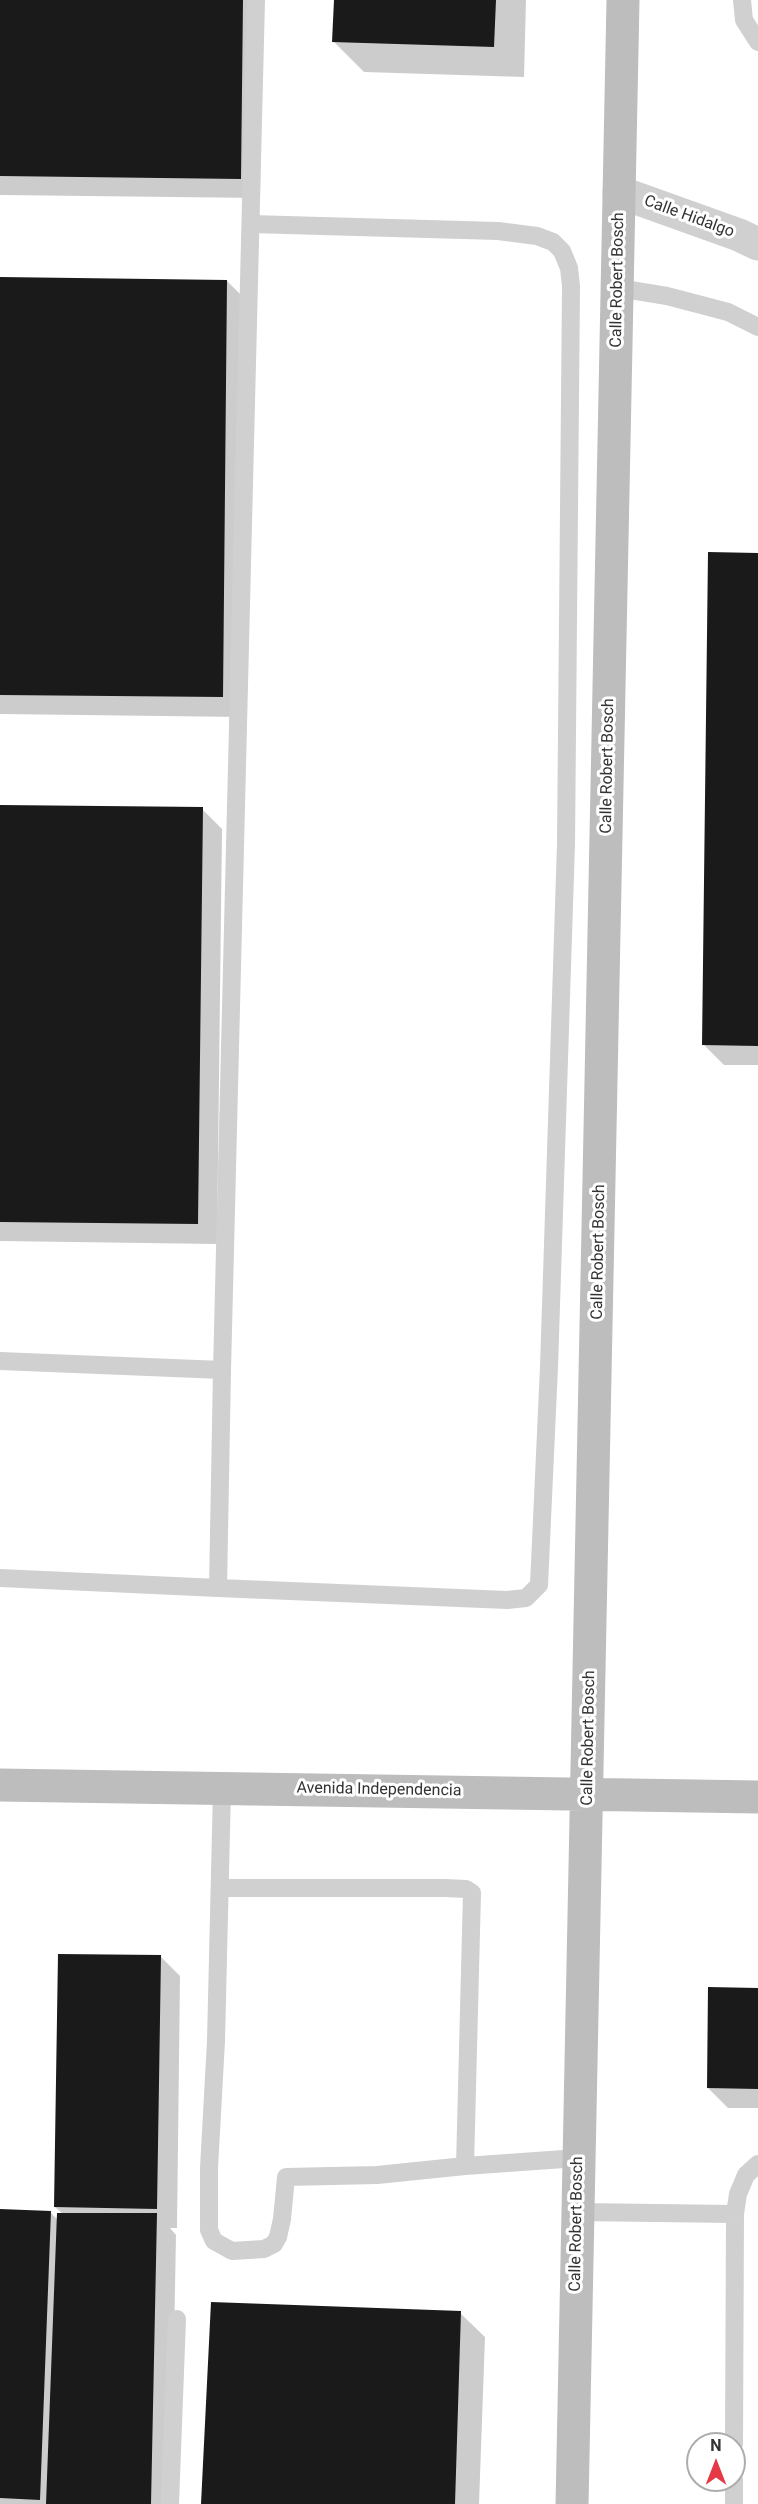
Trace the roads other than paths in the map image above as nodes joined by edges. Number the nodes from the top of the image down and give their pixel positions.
1 (256, 0) edge
2 (623, 0) edge
3 (742, 0) edge
4 (758, 42) edge
5 (619, 192) junction
6 (251, 224) junction
7 (758, 244) edge
8 (618, 288) junction
9 (758, 327) edge
10 (0, 1361) edge
11 (222, 1370) junction
12 (0, 1578) edge
13 (218, 1588) junction
14 (0, 1785) edge
15 (222, 1789) junction
16 (588, 1795) junction
17 (758, 1797) edge
18 (220, 1888) junction
19 (578, 2158) junction
20 (758, 2164) edge
21 (465, 2166) junction
22 (577, 2212) junction
23 (735, 2214) junction
24 (177, 2319) dead end
25 (734, 2432) edge
26 (170, 2504) edge
27 (572, 2504) edge

1 - 6 lane
2 - 5 main road, Calle Robert Bosch
3 - 4 lane
5 - 7 street, Calle Hidalgo
5 - 8 main road, Calle Robert Bosch
6 - 11 lane
6 - 13 lane
8 - 9 lane
8 - 16 main road, Calle Robert Bosch
10 - 11 lane
11 - 13 lane
12 - 13 lane
14 - 15 main road, Avenida Independencia
15 - 16 main road, Avenida Independencia
15 - 18 lane
16 - 17 main road, Avenida Independencia
16 - 19 main road, Calle Robert Bosch
18 - 21 lane
18 - 21 lane
19 - 21 lane
19 - 22 main road, Calle Robert Bosch
20 - 23 lane
22 - 23 lane
22 - 27 main road, Calle Robert Bosch
23 - 25 lane
24 - 26 lane

